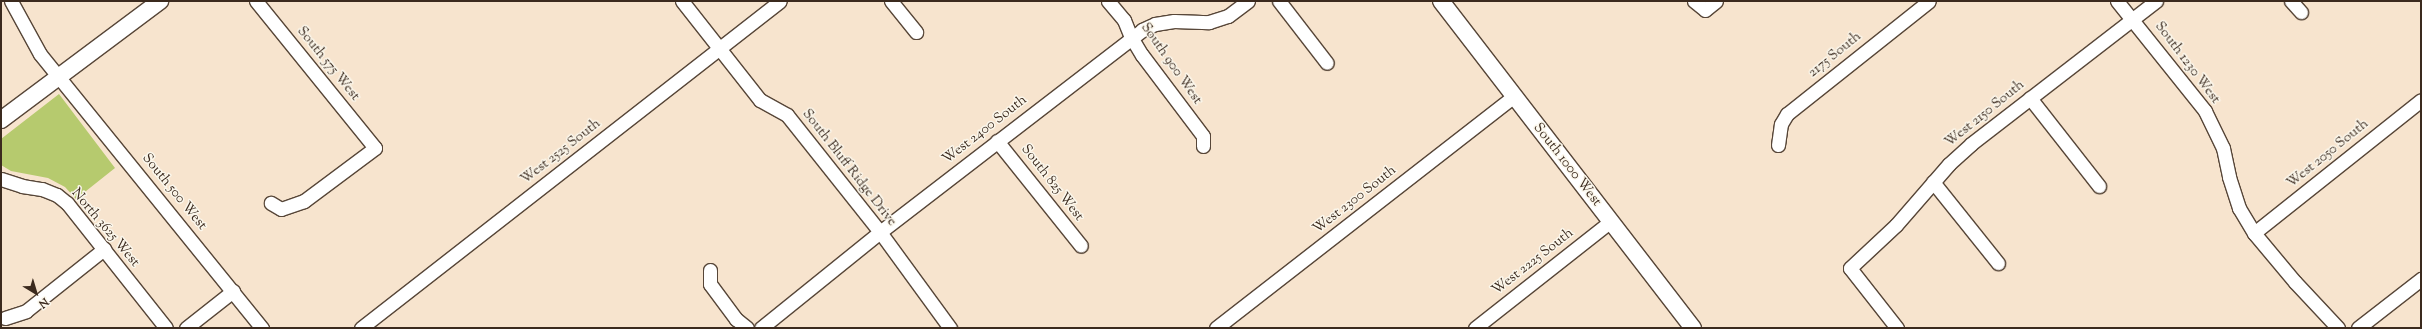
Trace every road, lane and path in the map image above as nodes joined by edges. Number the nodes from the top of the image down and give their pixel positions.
1 (11, 1) edge
2 (160, 1) edge
3 (256, 1) edge
4 (682, 1) edge
5 (780, 1) edge
6 (891, 1) edge
7 (1108, 1) edge
8 (1248, 1) edge
9 (1279, 1) edge
10 (1694, 1) edge
11 (1716, 1) edge
12 (1929, 1) edge
13 (2117, 1) edge
14 (2156, 1) edge
15 (2292, 1) edge
16 (1448, 3) edge
17 (2301, 12) dead end
18 (2133, 19) junction
19 (916, 32) dead end
20 (1131, 37) junction
21 (719, 48) junction
22 (1326, 63) dead end
23 (60, 77) junction
24 (1514, 96) junction
25 (2030, 98) junction
26 (2421, 100) edge
27 (1, 120) edge
28 (997, 141) junction
29 (1778, 145) dead end
30 (1204, 146) dead end
31 (1, 179) edge
32 (1933, 182) junction
33 (2099, 186) dead end
34 (271, 203) dead end
35 (1611, 221) junction
36 (880, 232) junction
37 (2254, 232) junction
38 (1081, 246) dead end
39 (104, 249) junction
40 (1998, 263) dead end
41 (710, 270) dead end
42 (2421, 279) edge
43 (233, 291) junction
44 (5, 318) dead end
45 (166, 328) edge
46 (186, 328) edge
47 (262, 328) edge
48 (361, 328) edge
49 (747, 328) edge
50 (761, 328) edge
51 (950, 328) edge
52 (1216, 328) edge
53 (1475, 328) edge
54 (1693, 328) edge
55 (1897, 328) edge
56 (2338, 328) edge
57 (2358, 328) edge

1 - 23 street, South 500 West
2 - 23 main road
3 - 34 street, South 575 West
4 - 21 street, South Bluff Ridge Drive
5 - 21 street, West 2525 South
6 - 19 street
7 - 20 street, South 900 West
8 - 20 street, West 2400 South
9 - 22 street
10 - 11 street
12 - 29 street, 2175 South
13 - 18 street, South 1230 West
14 - 18 street, West 2150 South
15 - 17 street
16 - 24 main road, South 1000 West
18 - 25 street, West 2150 South
18 - 37 street, South 1230 West
20 - 28 street, West 2400 South
20 - 30 street, South 900 West
21 - 36 street, South Bluff Ridge Drive
21 - 48 street, West 2525 South
23 - 27 main road
23 - 43 street, South 500 West
24 - 35 main road, South 1000 West
24 - 52 street, West 2300 South
25 - 32 street, West 2150 South
25 - 33 street
26 - 37 street, West 2050 South
28 - 36 street, West 2400 South
28 - 38 street, South 825 West
31 - 39 street, North 3625 West
32 - 40 street
32 - 55 street, West 2150 South
35 - 53 street, West 2225 South
35 - 54 main road, South 1000 West
36 - 50 street, West 2400 South
36 - 51 street, South Bluff Ridge Drive
37 - 56 street, South 1230 West
39 - 44 street
39 - 45 street, North 3625 West
41 - 49 street
42 - 57 street
43 - 46 street
43 - 47 street, South 500 West

